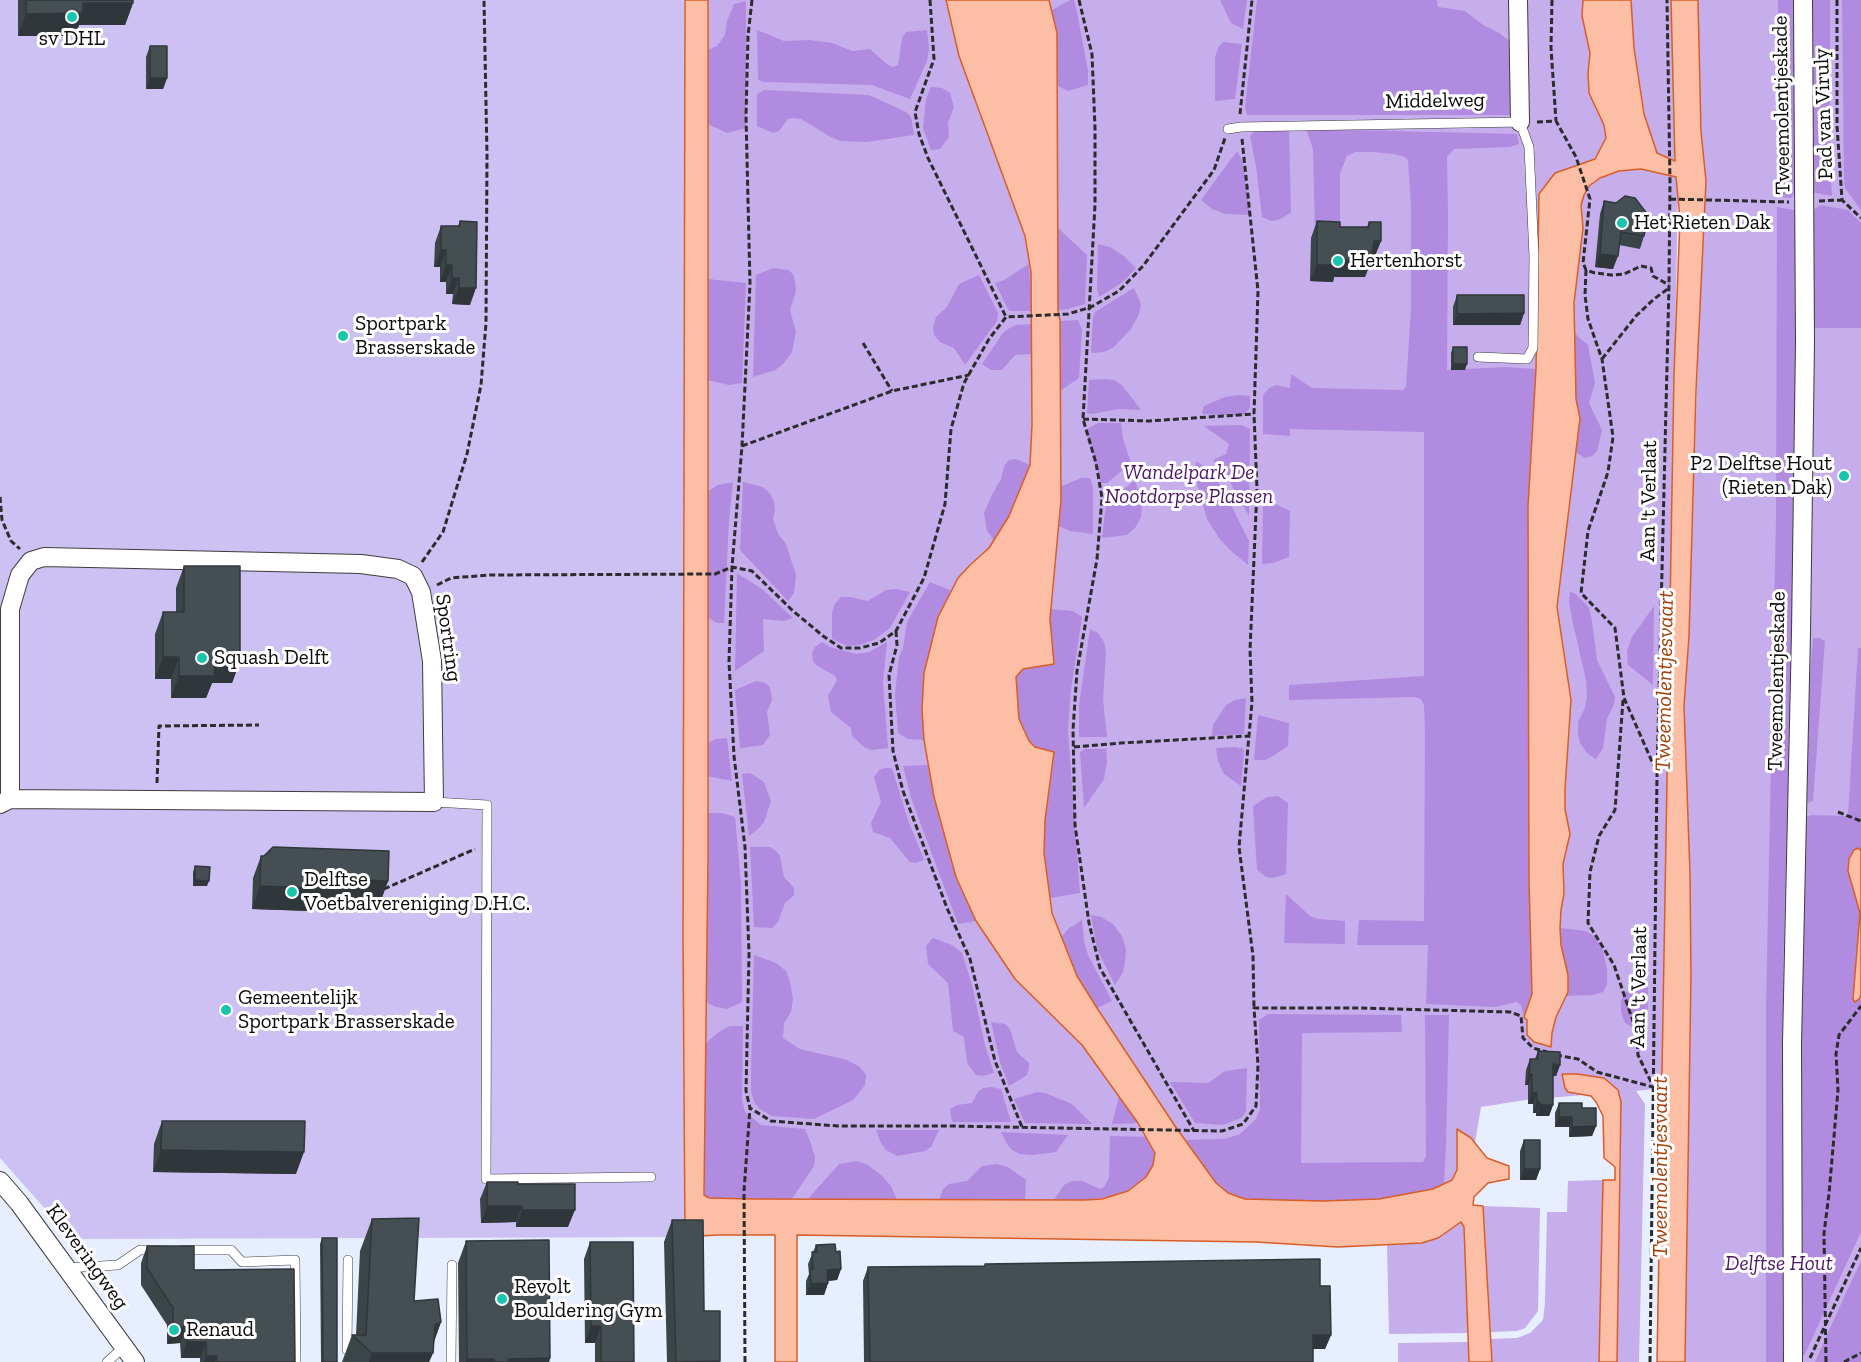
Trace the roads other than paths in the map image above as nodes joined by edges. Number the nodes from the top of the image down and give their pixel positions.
1 (1518, 0) edge
2 (1803, 0) edge
3 (1520, 122) junction
4 (1228, 129) road end
5 (1478, 357) dead end
6 (5, 802) edge
7 (434, 802) junction
8 (651, 1177) dead end
9 (0, 1181) edge
10 (348, 1260) dead end
11 (452, 1265) dead end
12 (66, 1268) junction
13 (124, 1347) junction
14 (347, 1350) dead end
15 (107, 1362) edge
16 (135, 1362) edge
17 (296, 1362) edge
18 (451, 1362) edge
19 (1793, 1362) edge

1 - 3 street
2 - 19 street, Tweemolentjeskade
3 - 4 lane, Middelweg
3 - 5 lane
6 - 7 street
6 - 7 street, Sportring
7 - 8 lane
9 - 12 street, Kleveringweg
10 - 14 lane
11 - 18 lane
12 - 13 street, Kleveringweg
12 - 17 lane
13 - 15 lane
13 - 16 street, Kleveringweg

